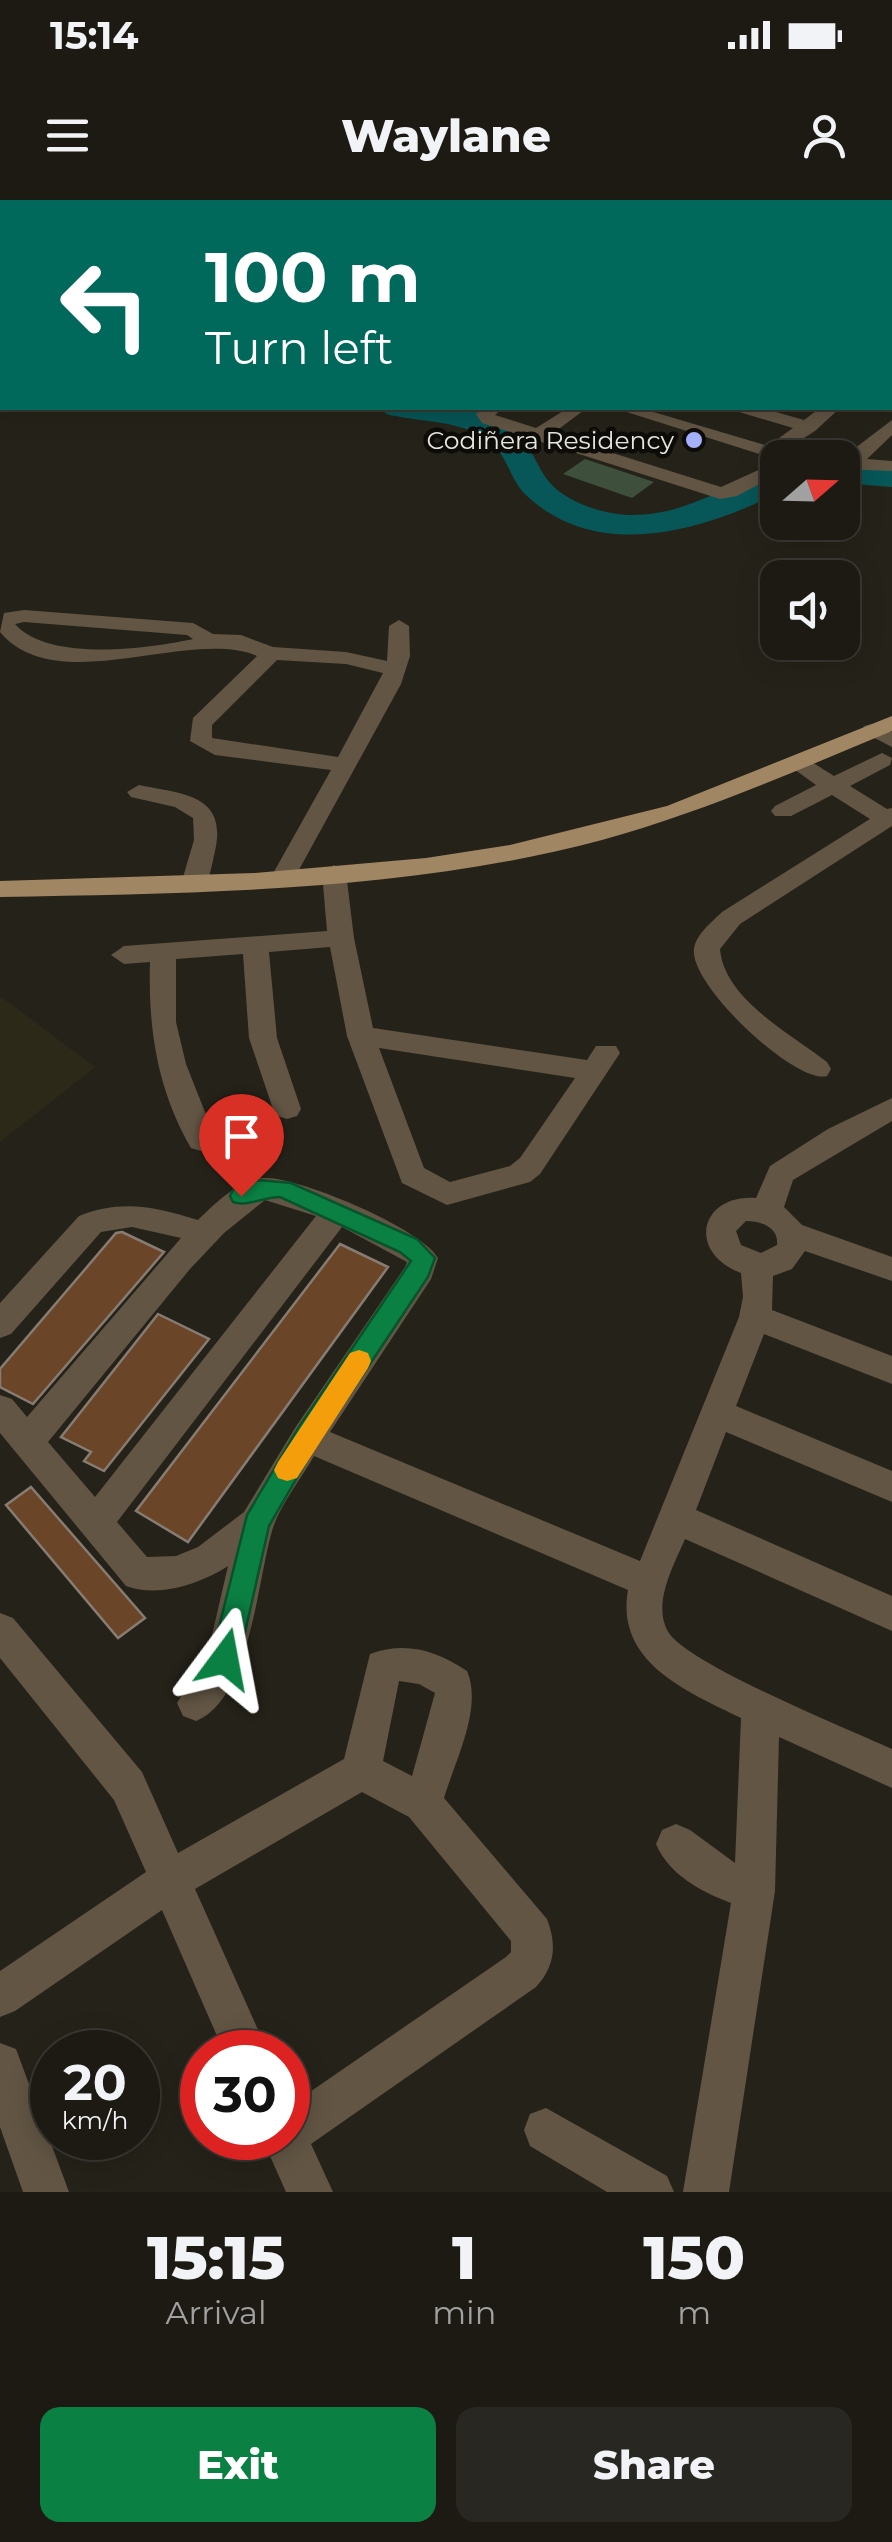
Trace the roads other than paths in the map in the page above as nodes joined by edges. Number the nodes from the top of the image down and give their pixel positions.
1 (576, 410) edge
2 (629, 410) edge
3 (752, 410) edge
4 (829, 410) edge
5 (490, 412) edge
6 (655, 418) junction
7 (809, 426) junction
8 (891, 427) edge
9 (539, 434) junction
10 (794, 440) edge
11 (612, 444) junction
12 (860, 452) edge
13 (760, 455) edge
14 (860, 465) edge
15 (892, 466) edge
16 (760, 468) edge
17 (399, 626) dead end
18 (208, 640) junction
19 (270, 653) junction
20 (394, 670) junction
21 (884, 739) edge
22 (799, 764) junction
23 (347, 765) junction
24 (833, 786) junction
25 (138, 792) dead end
26 (783, 812) dead end
27 (889, 817) edge
28 (334, 874) junction
29 (283, 877) junction
30 (194, 884) junction
31 (0, 889) edge
32 (341, 938) junction
33 (254, 946) junction
34 (163, 952) junction
35 (124, 955) dead end
36 (361, 1036) junction
37 (817, 1069) dead end
38 (892, 1108) edge
39 (287, 1110) dead end
40 (201, 1140) dead end
41 (767, 1211) junction
42 (335, 1214) junction
43 (203, 1234) junction
44 (792, 1234) junction
45 (756, 1266) junction
46 (892, 1269) edge
47 (755, 1318) junction
48 (0, 1325) edge
49 (892, 1370) edge
50 (0, 1409) edge
51 (717, 1414) junction
52 (306, 1438) junction
53 (26, 1444) junction
54 (892, 1486) edge
55 (676, 1518) junction
56 (256, 1523) junction
57 (96, 1524) junction
58 (650, 1582) junction
59 (892, 1614) edge
60 (0, 1630) edge
61 (196, 1703) dead end
62 (761, 1706) junction
63 (892, 1769) edge
64 (361, 1771) junction
65 (423, 1802) junction
66 (676, 1844) dead end
67 (169, 1882) junction
68 (754, 1891) junction
69 (0, 1996) edge
70 (236, 2030) edge
71 (0, 2065) edge
72 (310, 2119) edge
73 (546, 2130) dead end
74 (296, 2160) edge
75 (46, 2192) edge
76 (310, 2192) edge
77 (650, 2192) edge
78 (706, 2192) edge

1 - 9 street
2 - 6 street
3 - 7 street
4 - 7 street
5 - 9 street
6 - 11 street
6 - 13 street
7 - 10 street
8 - 12 street
9 - 11 street
11 - 16 street
14 - 15 street
17 - 20 street
18 - 18 street
18 - 19 street
19 - 20 street
19 - 23 street
20 - 23 street
21 - 22 main road
21 - 24 street
22 - 24 street
22 - 28 main road
23 - 29 street
24 - 26 street
24 - 27 street
25 - 30 street
27 - 37 street
28 - 29 main road
28 - 32 street
29 - 30 main road
30 - 31 main road
32 - 33 street
32 - 36 street
33 - 34 street
33 - 39 street
34 - 35 street
34 - 40 street
36 - 36 street
38 - 41 street
41 - 44 street
41 - 45 street
42 - 43 street
42 - 52 street
42 - 57 street
43 - 48 street
43 - 53 street
44 - 45 street
44 - 46 street
45 - 47 street
47 - 49 street
47 - 51 street
50 - 53 street
51 - 54 street
51 - 55 street
52 - 56 street
52 - 58 street
53 - 57 street
55 - 58 street
55 - 59 street
56 - 57 street
56 - 61 street
58 - 62 street
60 - 67 street
62 - 63 street
62 - 68 street
64 - 65 street
64 - 65 street
64 - 67 street
65 - 72 street
66 - 68 street
67 - 69 street
67 - 70 street
68 - 78 street
71 - 75 street
73 - 77 street
74 - 76 street

